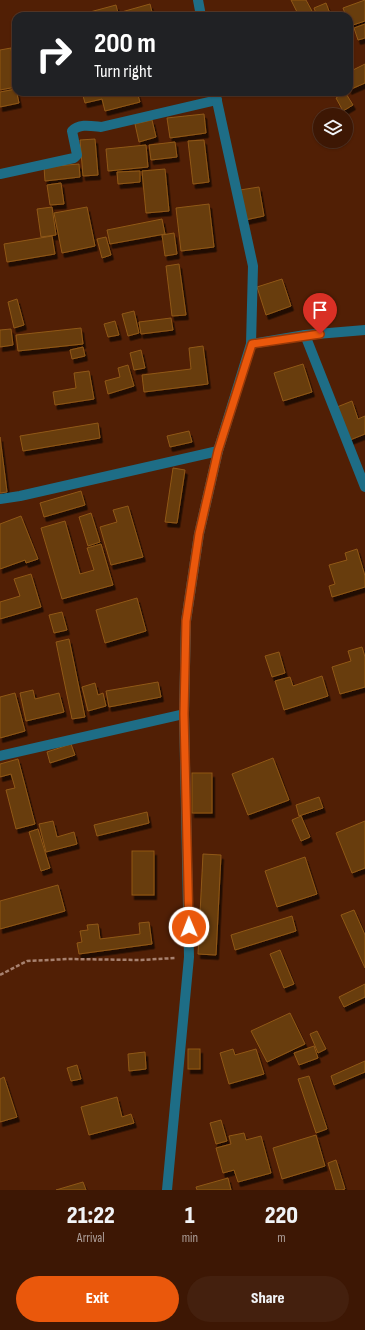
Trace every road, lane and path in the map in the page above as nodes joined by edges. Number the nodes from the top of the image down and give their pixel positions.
1 (198, 0) edge
2 (200, 12) edge
3 (216, 96) edge
4 (0, 174) edge
5 (365, 330) edge
6 (305, 336) junction
7 (252, 344) junction
8 (218, 451) junction
9 (365, 488) edge
10 (0, 499) edge
11 (184, 714) junction
12 (0, 756) edge
13 (190, 957) junction
14 (0, 975) edge
15 (167, 1190) edge

1 - 2 street
3 - 4 street
3 - 7 street
5 - 6 street
6 - 7 street
6 - 9 street
7 - 8 street
8 - 10 street
8 - 11 street
11 - 12 street
11 - 13 street
13 - 14 path
13 - 15 street

